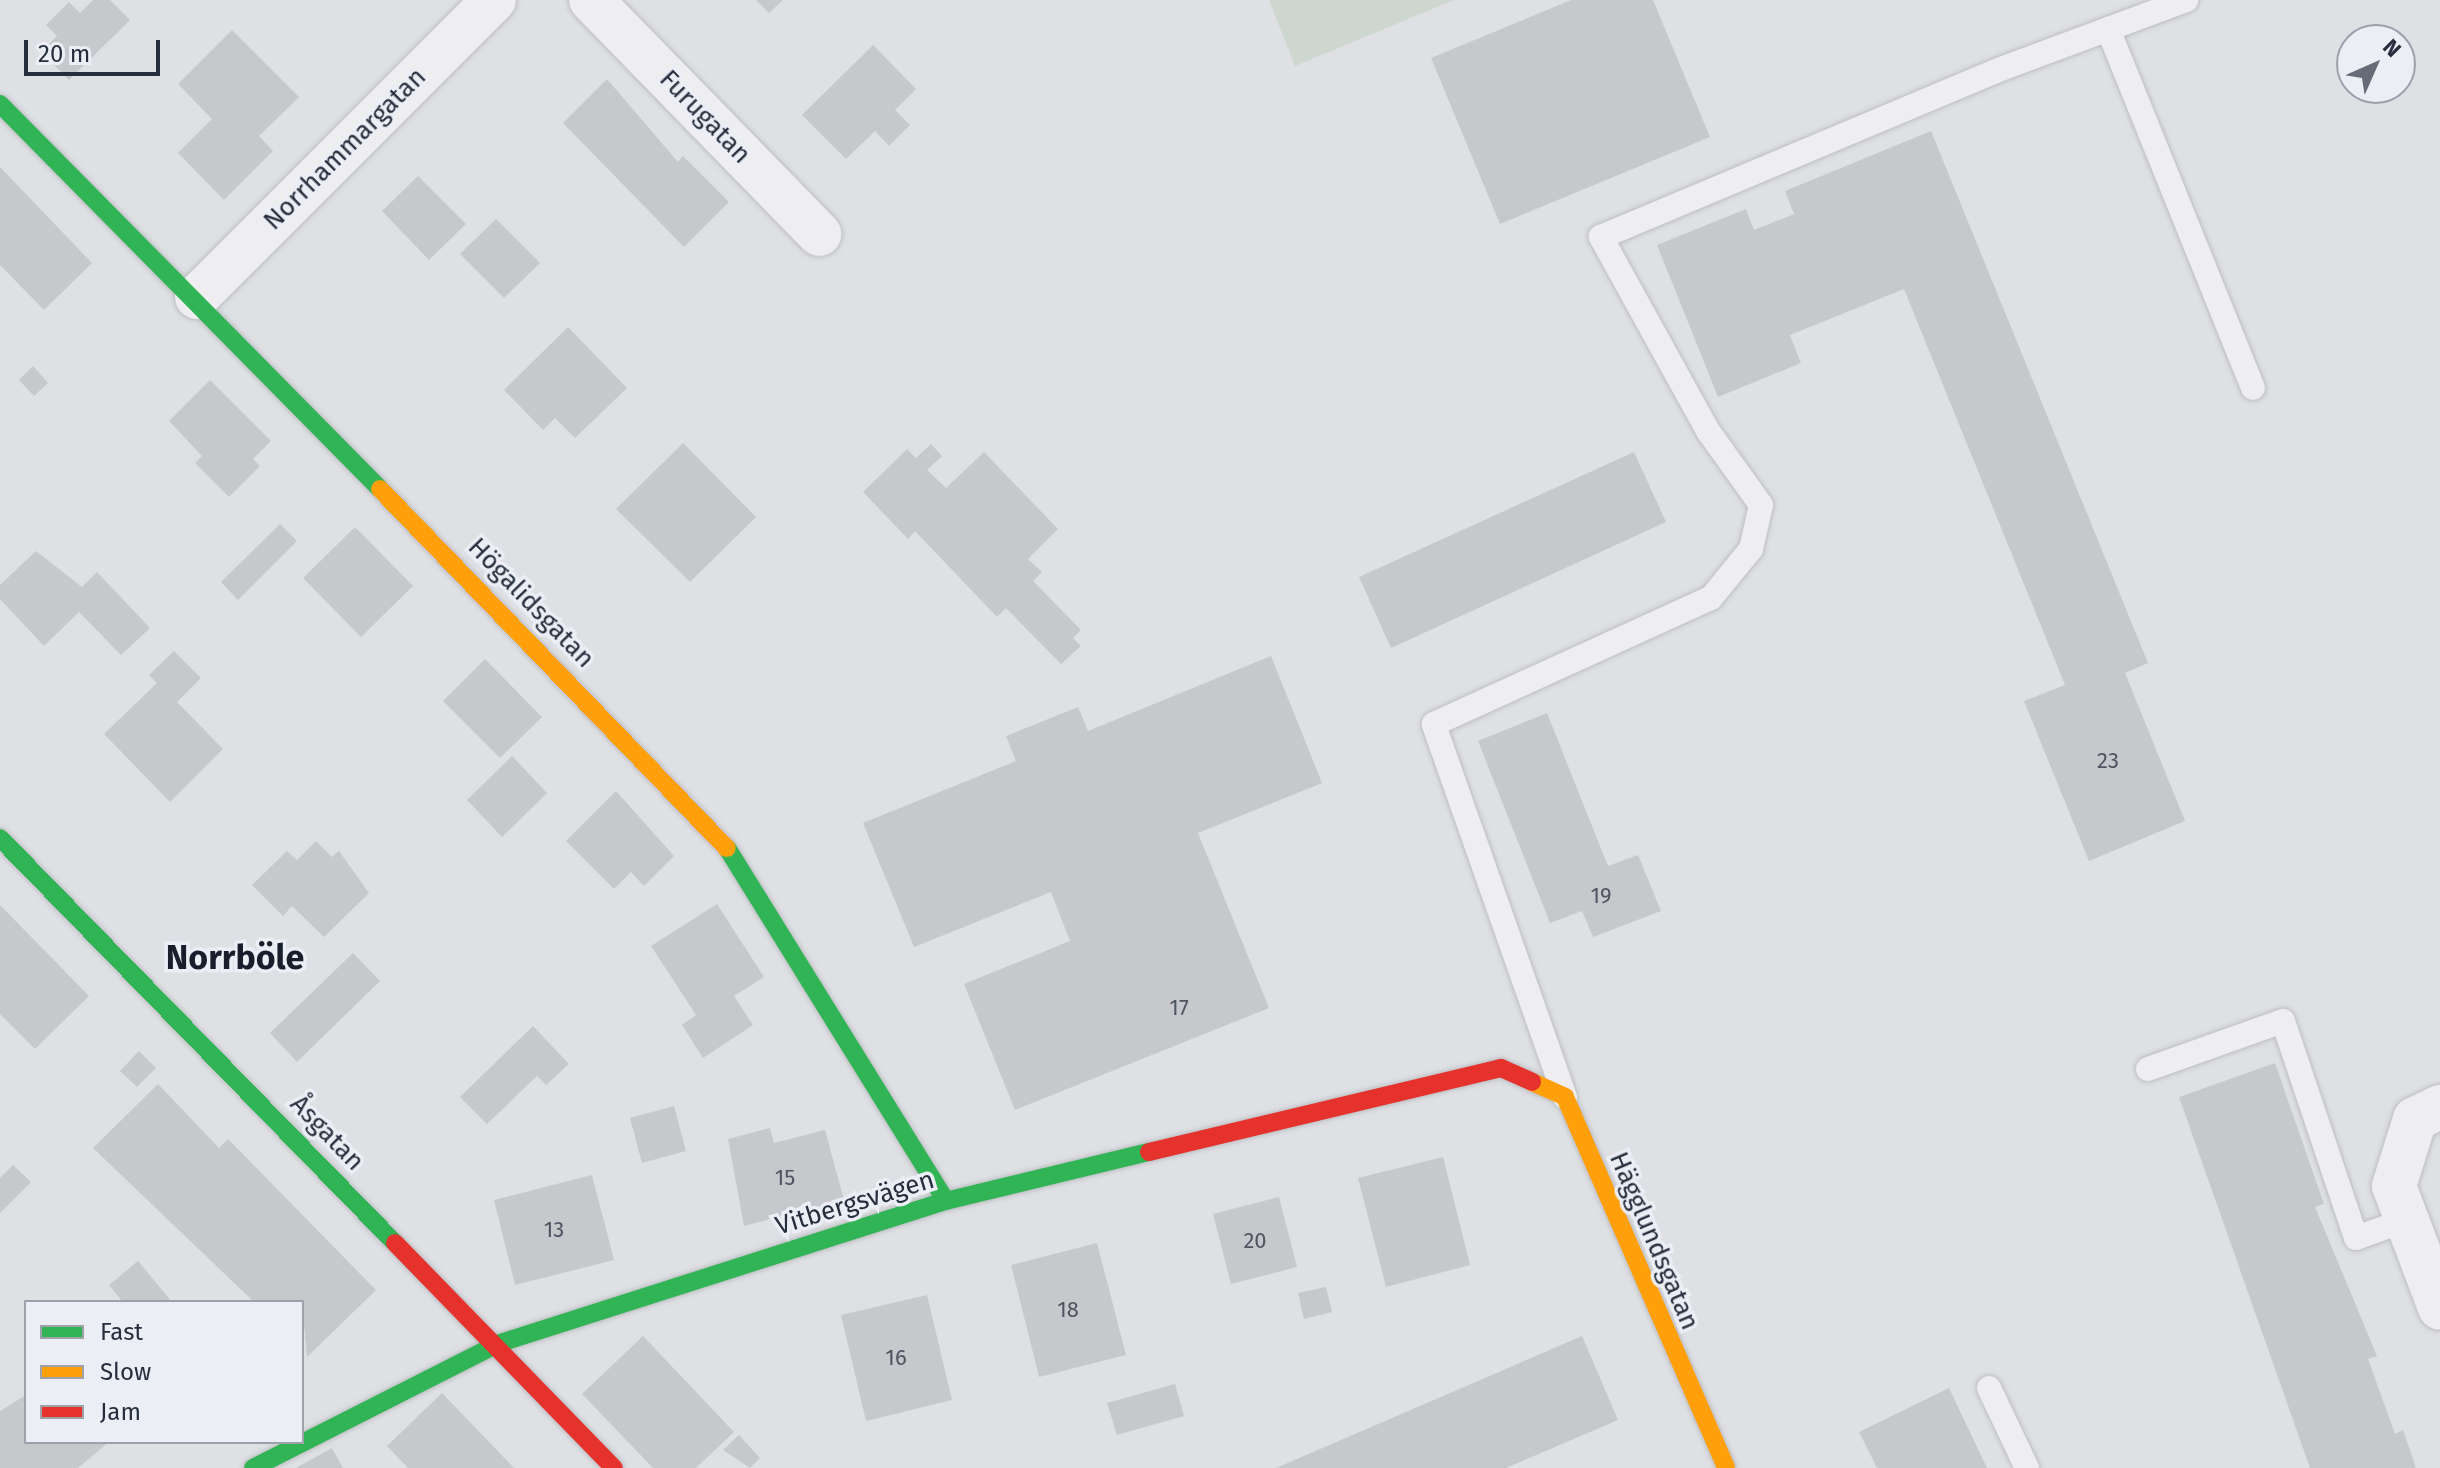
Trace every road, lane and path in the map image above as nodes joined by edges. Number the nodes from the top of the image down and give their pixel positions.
1 (494, 0) edge
2 (591, 0) edge
3 (2186, 0) edge
4 (2108, 29) junction
5 (0, 104) edge
6 (819, 234) dead end
7 (197, 297) junction
8 (2253, 388) dead end
9 (0, 838) edge
10 (2148, 1069) dead end
11 (1565, 1097) junction
12 (2440, 1107) edge
13 (946, 1201) junction
14 (2406, 1220) junction
15 (2440, 1308) edge
16 (497, 1344) junction
17 (1989, 1388) dead end
18 (304, 1442) edge
19 (300, 1444) edge
20 (253, 1468) edge
21 (614, 1468) edge
22 (1726, 1468) edge
23 (2027, 1468) edge

1 - 7 street, Norrhammargatan
2 - 6 street, Furugatan
3 - 4 lane
4 - 8 lane
4 - 11 lane
5 - 7 street, Högalidsgatan
7 - 13 street, Högalidsgatan
9 - 16 street, Åsgatan
10 - 14 lane
11 - 13 street, Vitbergsvägen
11 - 22 street, Hägglundsgatan
12 - 14 street
13 - 16 street, Vitbergsvägen
14 - 15 street
16 - 18 street, Vitbergsvägen
16 - 21 street, Åsgatan
17 - 23 lane
19 - 20 street, Vitbergsvägen

